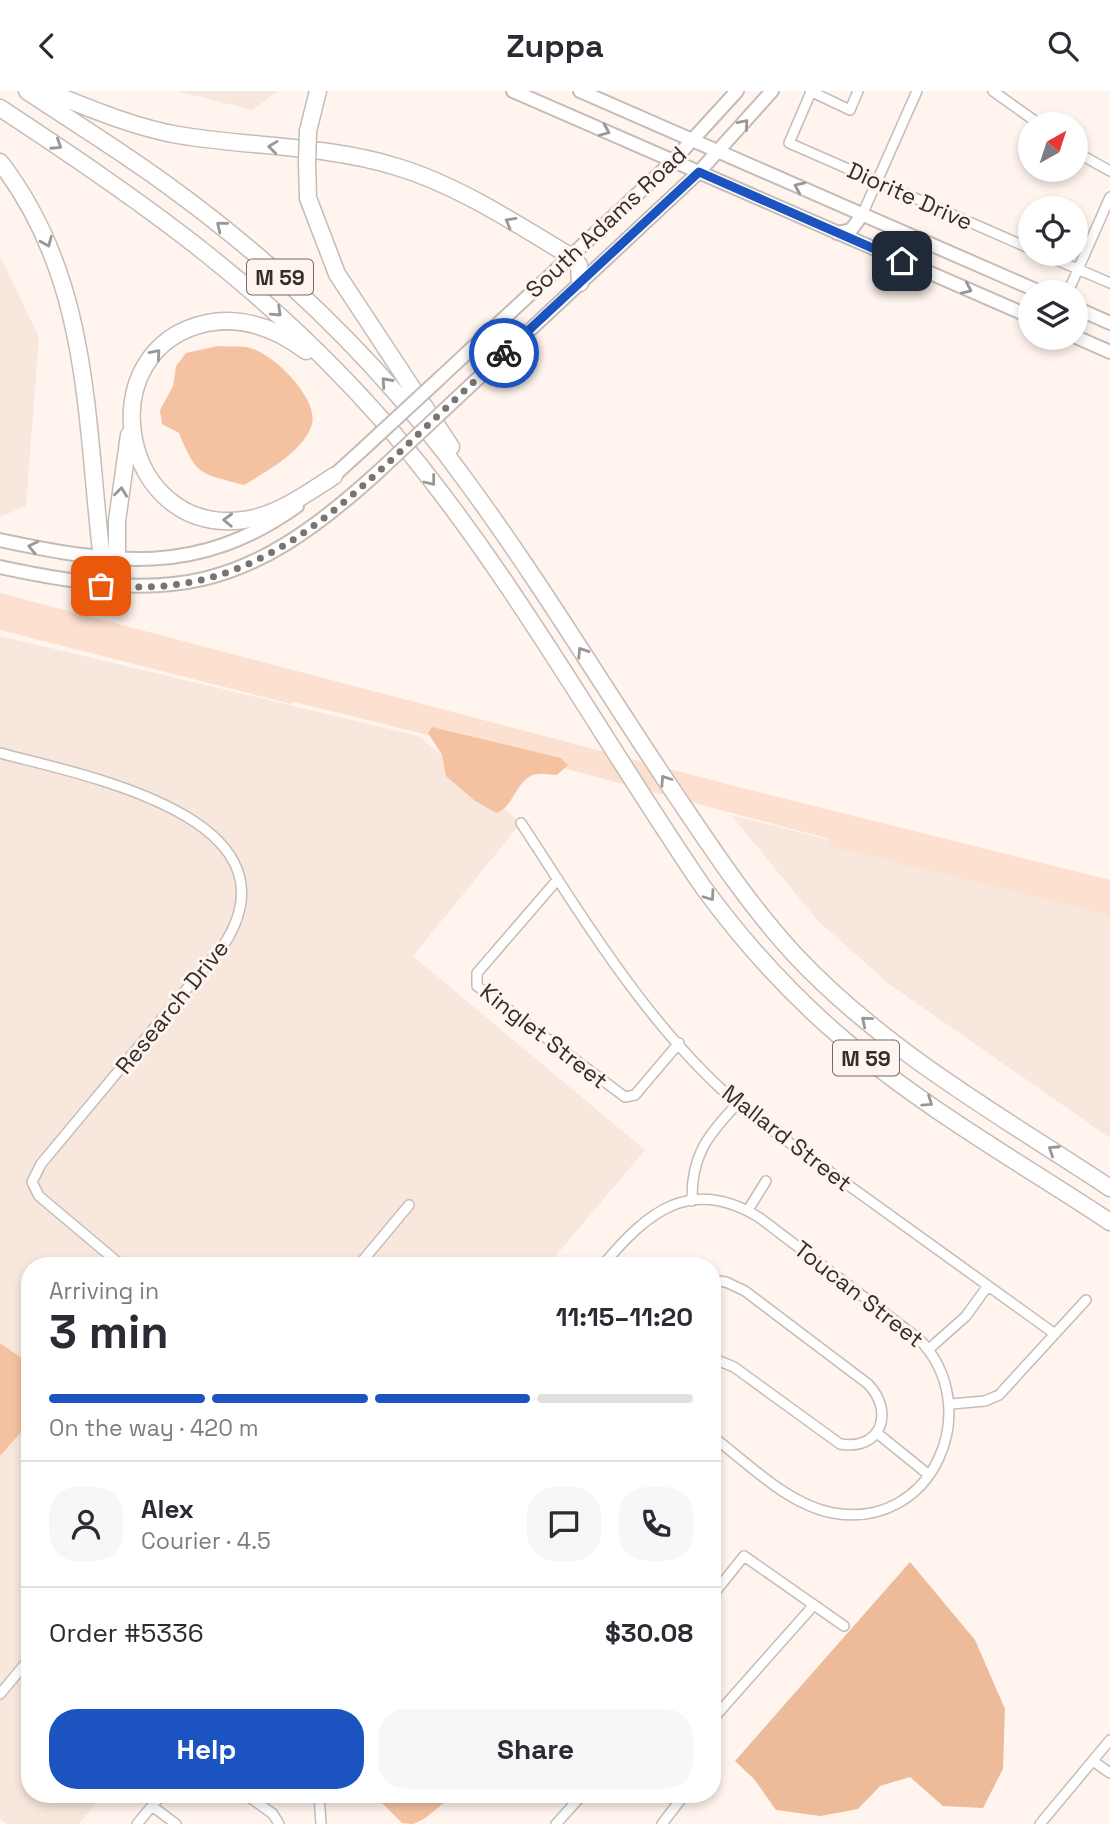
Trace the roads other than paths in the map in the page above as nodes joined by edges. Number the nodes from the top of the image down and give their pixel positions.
1 (27, 91) edge
2 (46, 91) edge
3 (318, 91) edge
4 (513, 91) edge
5 (580, 91) edge
6 (737, 91) edge
7 (772, 91) edge
8 (810, 91) edge
9 (859, 91) edge
10 (917, 91) edge
11 (993, 91) edge
12 (0, 108) edge
13 (1022, 112) edge
14 (692, 140) junction
15 (719, 152) junction
16 (1088, 159) edge
17 (673, 161) junction
18 (0, 162) edge
19 (1110, 171) edge
20 (699, 172) junction
21 (877, 181) junction
22 (1110, 197) edge
23 (862, 215) junction
24 (836, 233) junction
25 (922, 240) junction
26 (1018, 243) edge
27 (570, 256) junction
28 (902, 261) junction
29 (1071, 266) edge
30 (1078, 269) junction
31 (1073, 280) edge
32 (1018, 282) edge
33 (580, 283) junction
34 (1110, 283) edge
35 (1018, 311) edge
36 (1088, 313) edge
37 (1110, 323) edge
38 (1088, 342) edge
39 (1110, 352) edge
40 (356, 391) junction
41 (131, 422) junction
42 (334, 476) junction
43 (489, 512) junction
44 (0, 540) edge
45 (109, 560) junction
46 (0, 567) edge
47 (109, 586) junction
48 (0, 753) edge
49 (521, 823) dead end
50 (558, 879) junction
51 (679, 1043) junction
52 (737, 1104) junction
53 (766, 1181) dead end
54 (1110, 1188) edge
55 (692, 1201) junction
56 (409, 1205) dead end
57 (748, 1210) junction
58 (1110, 1222) edge
59 (111, 1257) edge
60 (366, 1257) edge
61 (610, 1257) edge
62 (721, 1281) edge
63 (986, 1287) junction
64 (1086, 1300) dead end
65 (1055, 1334) junction
66 (929, 1349) junction
67 (721, 1362) edge
68 (951, 1404) junction
69 (877, 1433) junction
70 (721, 1443) edge
71 (929, 1475) junction
72 (721, 1585) edge
73 (813, 1606) junction
74 (844, 1626) dead end
75 (21, 1669) edge
76 (0, 1694) edge
77 (721, 1710) edge
78 (1110, 1740) edge
79 (1093, 1761) junction
80 (1110, 1773) edge
81 (154, 1803) edge
82 (258, 1803) edge
83 (320, 1803) edge
84 (575, 1803) edge
85 (678, 1803) edge
86 (152, 1806) junction
87 (136, 1824) edge
88 (176, 1824) edge
89 (279, 1824) edge
90 (321, 1824) edge
91 (556, 1824) edge
92 (662, 1824) edge
93 (1040, 1824) edge

43 -> 1 highway, M 59
27 -> 2 highway
3 - 43 highway, bridge
4 -> 17 main road
5 - 14 main road
6 - 14 main road, South Adams Road
15 -> 7 main road, South Adams Road
8 - 9 street
8 - 21 street, Diorite Drive
10 - 21 street
11 - 13 street
12 -> 40 highway, M 59
14 - 15 main road
14 - 17 main road, South Adams Road
15 - 20 main road, South Adams Road
23 -> 15 main road
16 - 19 street
17 - 20 main road
17 - 27 main road, South Adams Road
18 -> 45 highway
20 - 24 main road
20 - 33 main road, South Adams Road
21 - 23 street
21 - 26 street, Diorite Drive
22 - 30 street
23 - 24 main road
23 - 25 main road
24 - 28 main road
25 - 28 main road
25 - 32 main road
27 - 33 highway
27 - 42 main road, South Adams Road, bridge
28 -> 35 main road
29 - 30 street
30 - 31 street
30 - 34 street
33 - 47 main road, South Adams Road, bridge
36 - 37 main road
38 - 39 main road
41 -> 40 highway
40 -> 58 highway, M 59
42 -> 41 highway
45 -> 41 highway
42 - 45 main road, South Adams Road
54 -> 43 highway, M 59
45 -> 44 main road, South Adams Road
45 - 47 highway
46 - 47 main road, South Adams Road
48 - 59 street, Research Drive
49 - 50 street, Mallard Street
50 - 51 street, Mallard Street
50 - 51 street, Kinglet Street
51 - 52 street, Mallard Street
52 - 55 street
52 - 63 street, Mallard Street
53 - 57 street
55 - 57 street, Toucan Street
55 - 61 street, Toucan Street
56 - 60 street
57 - 66 street, Toucan Street
62 - 69 street
63 - 65 street, Mallard Street
63 - 66 street
64 - 65 street
65 - 68 street
66 - 68 street, Toucan Street
67 - 69 street
68 - 71 street, Toucan Street
69 - 71 street
70 - 71 street, Toucan Street
72 - 73 street
73 - 74 street
73 - 77 street
75 - 76 street
78 - 79 street
79 - 80 street
79 - 93 street
81 - 86 street
82 - 89 street
83 - 90 street
84 - 91 street
85 - 92 street
86 - 87 street
86 - 88 street

